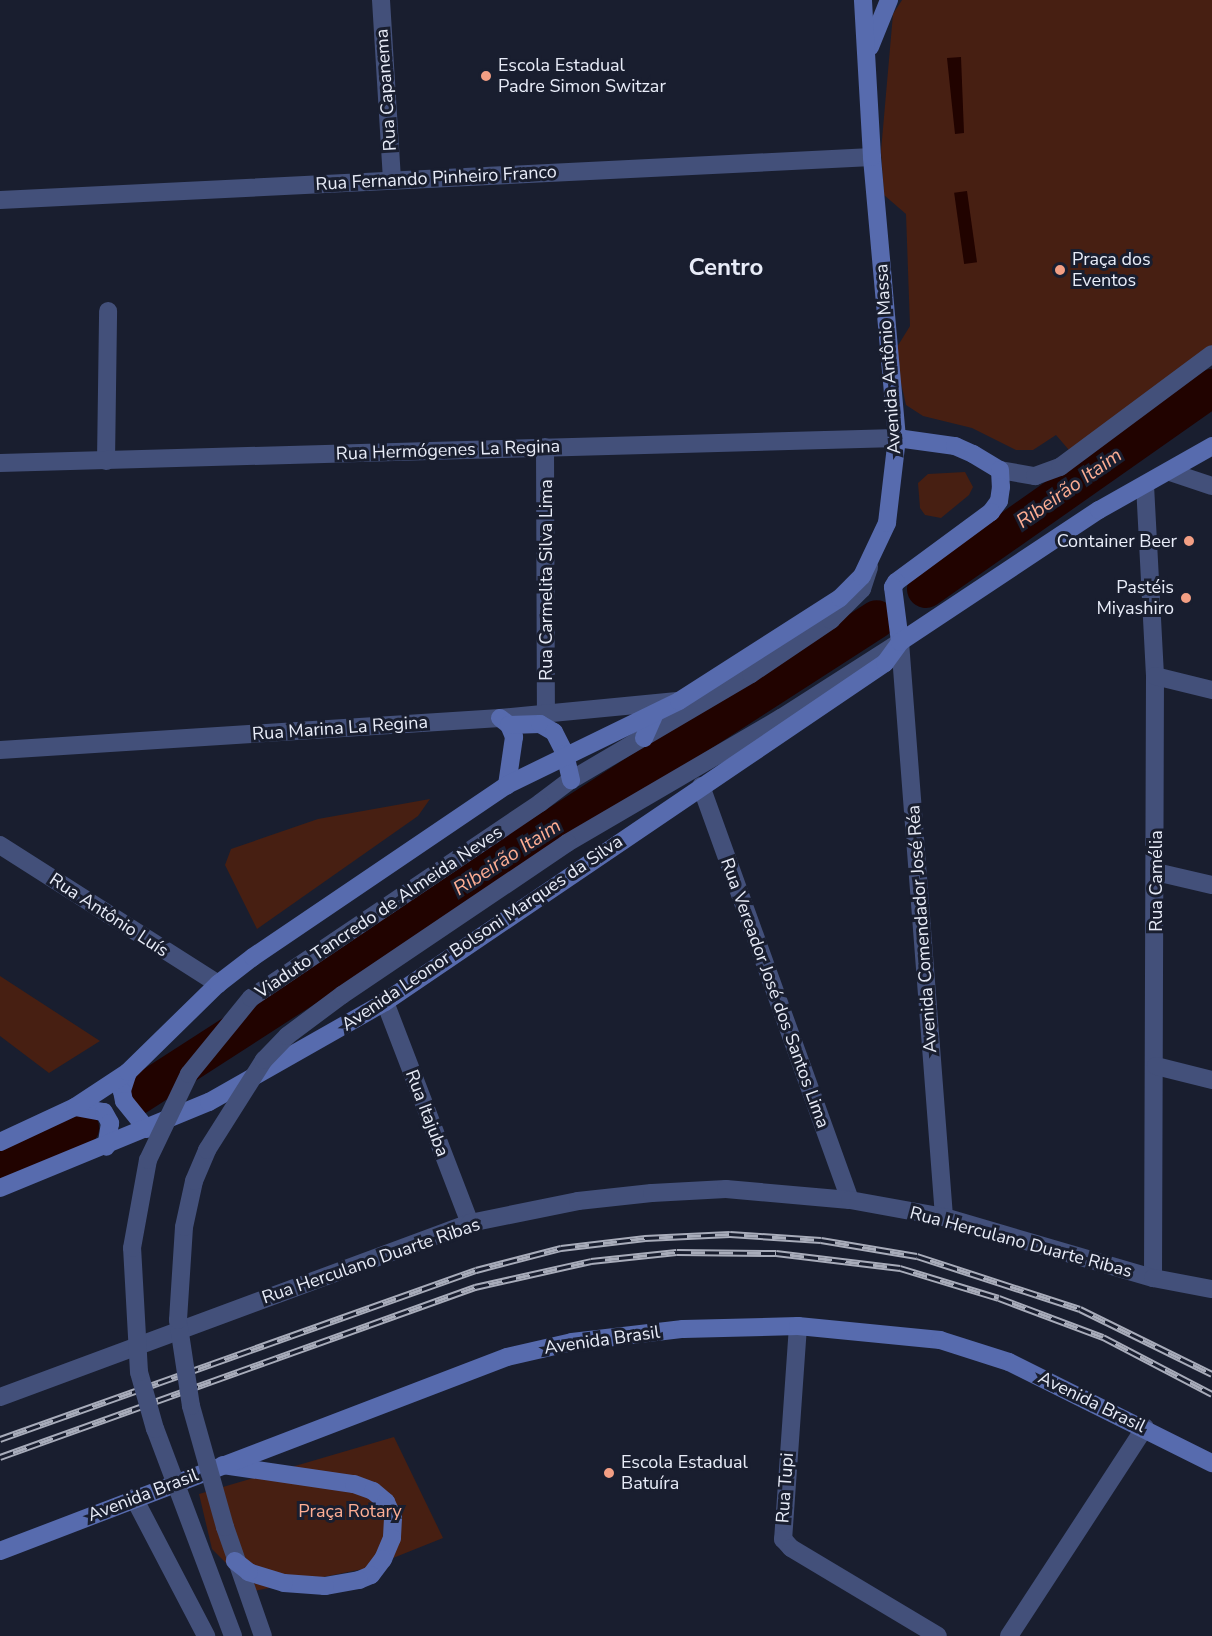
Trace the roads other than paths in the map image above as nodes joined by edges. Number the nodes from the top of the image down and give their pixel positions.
1 (381, 0) edge
2 (863, 0) edge
3 (889, 0) edge
4 (867, 57) junction
5 (872, 157) junction
6 (392, 179) junction
7 (0, 200) edge
8 (108, 311) dead end
9 (1212, 354) edge
10 (897, 438) junction
11 (1212, 446) edge
12 (545, 447) junction
13 (106, 461) junction
14 (0, 463) edge
15 (1000, 470) junction
16 (1170, 472) junction
17 (1145, 485) junction
18 (1212, 486) edge
19 (870, 565) junction
20 (900, 642) junction
21 (1155, 675) junction
22 (1212, 690) edge
23 (679, 701) junction
24 (546, 714) junction
25 (655, 714) junction
26 (504, 722) junction
27 (644, 738) junction
28 (0, 750) edge
29 (565, 754) junction
30 (571, 780) junction
31 (507, 785) junction
32 (701, 786) junction
33 (0, 845) edge
34 (1156, 872) junction
35 (1212, 885) edge
36 (218, 984) junction
37 (384, 1002) junction
38 (1156, 1066) junction
39 (128, 1072) junction
40 (1212, 1080) edge
41 (75, 1107) junction
42 (147, 1129) junction
43 (1, 1140) edge
44 (106, 1147) junction
45 (0, 1188) edge
46 (850, 1200) junction
47 (944, 1217) junction
48 (470, 1223) junction
49 (1154, 1278) junction
50 (1212, 1289) edge
51 (798, 1326) junction
52 (0, 1397) edge
53 (1145, 1427) junction
54 (1212, 1463) edge
55 (221, 1465) junction
56 (134, 1498) junction
57 (0, 1551) edge
58 (235, 1562) junction
59 (206, 1636) edge
60 (233, 1636) edge
61 (263, 1636) edge
62 (938, 1636) edge
63 (1009, 1636) edge

1 - 6 street, Rua Capanema
2 - 4 main road, Avenida Antônio Massa
3 - 4 main road, Avenida Antônio Massa
4 - 5 main road, Avenida Antônio Massa
5 - 6 street, Rua Fernando Pinheiro Franco
5 - 10 main road, Avenida Antônio Massa
6 - 7 street, Rua Fernando Pinheiro Franco
8 - 13 street
9 - 15 street
10 - 12 street, Rua Hermógenes La Regina
10 - 15 main road
10 - 19 main road, Avenida Antônio Massa
11 - 16 main road, Avenida Leonor Bolsoni Marques da Silva
12 - 13 street, Rua Hermógenes La Regina
12 - 24 street, Rua Carmelita Silva Lima
13 - 14 street, Rua Hermógenes La Regina
15 - 20 main road
16 - 17 main road, Avenida Leonor Bolsoni Marques da Silva
16 - 18 street
17 - 20 main road, Avenida Leonor Bolsoni Marques da Silva
17 - 21 street, Rua Camélia
19 - 23 main road, Avenida Antônio Massa
19 - 27 street
20 - 32 main road, Avenida Leonor Bolsoni Marques da Silva
20 - 47 street, Avenida Comendador José Réa
20 - 58 street, Avenida Leonor Bolsoni Marques da Silva, bridge
21 - 22 street
21 - 34 street, Rua Camélia
23 - 24 street, Rua Marina La Regina
23 - 25 main road
24 - 26 street, Rua Marina La Regina
25 - 27 main road
25 - 29 main road
26 - 28 street, Rua Marina La Regina
26 - 29 main road
26 - 31 main road
27 - 30 street
29 - 30 main road
29 - 31 main road
30 - 60 street, Viaduto Tancredo de Almeida Neves, bridge
31 - 36 main road
32 - 37 main road, Avenida Leonor Bolsoni Marques da Silva
32 - 46 street, Rua Vereador José dos Santos Lima
33 - 36 street, Rua Antônio Luís
34 - 35 street
34 - 38 street, Rua Camélia
36 - 39 main road
37 - 42 main road, Avenida Leonor Bolsoni Marques da Silva
37 - 48 street, Rua Itajuba
38 - 40 street
38 - 49 street, Rua Camélia
39 - 41 main road
39 - 42 main road
41 - 43 main road
41 - 44 main road
42 - 44 main road, Avenida Leonor Bolsoni Marques da Silva
44 - 45 main road, Avenida Leonor Bolsoni Marques da Silva
46 - 47 street, Rua Herculano Duarte Ribas
46 - 48 street, Rua Herculano Duarte Ribas
47 - 49 street, Rua Herculano Duarte Ribas
48 - 52 street, Rua Herculano Duarte Ribas
49 - 50 street, Rua Herculano Duarte Ribas
51 - 53 main road, Avenida Brasil
51 - 55 main road, Avenida Brasil
51 - 62 street, Rua Tupi
53 - 54 main road, Avenida Brasil
53 - 63 street
55 - 56 main road, Avenida Brasil
55 - 58 main road
56 - 57 main road, Avenida Brasil
56 - 59 street
58 - 61 street

